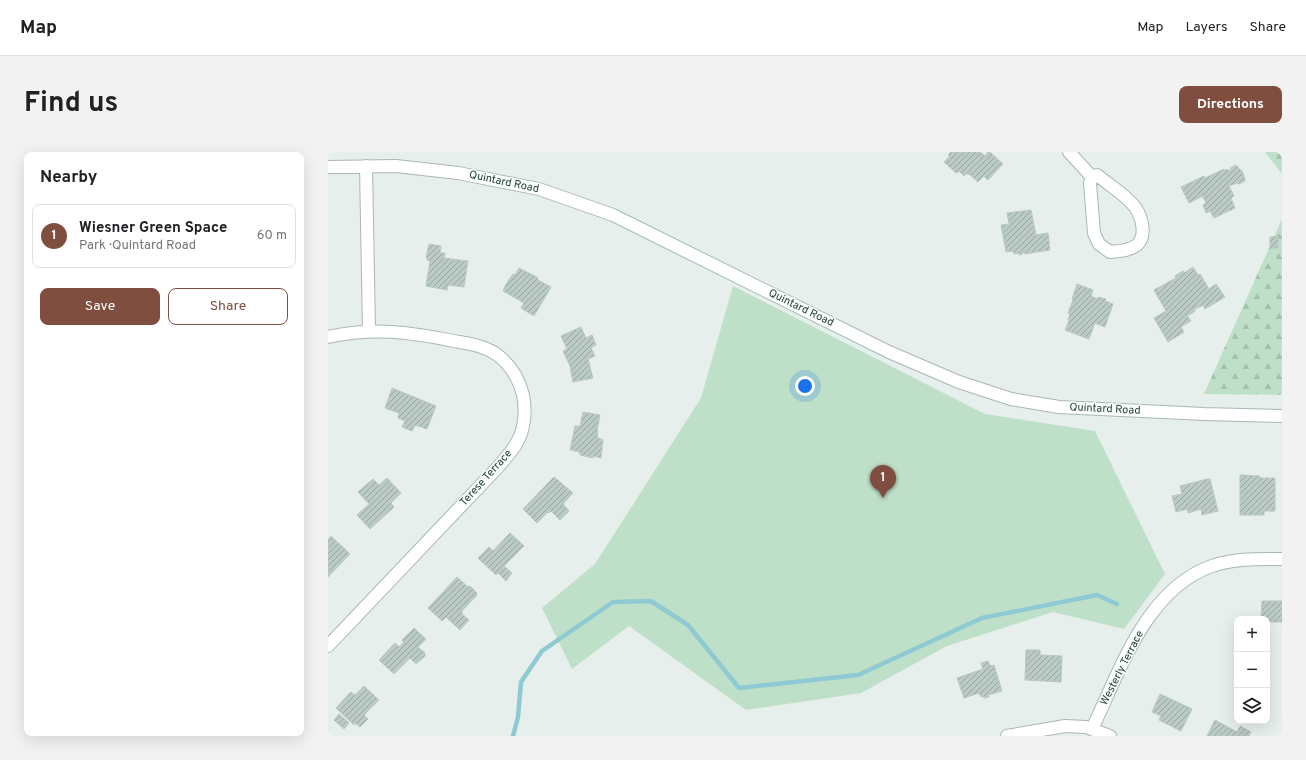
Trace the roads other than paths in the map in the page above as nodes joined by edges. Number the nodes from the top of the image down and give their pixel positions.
1 (1069, 152) edge
2 (366, 166) junction
3 (328, 167) edge
4 (1092, 177) junction
5 (369, 331) junction
6 (328, 337) edge
7 (1282, 416) edge
8 (1282, 558) edge
9 (328, 646) edge
10 (1092, 729) junction
11 (1007, 736) edge
12 (1110, 736) edge

1 - 4 street
2 - 3 street, Quintard Road
2 - 5 street
2 - 7 street, Quintard Road
4 - 4 street
5 - 6 street, Terese Terrace
5 - 9 street, Terese Terrace
8 - 10 street, Westerly Terrace
10 - 11 street
10 - 12 street

